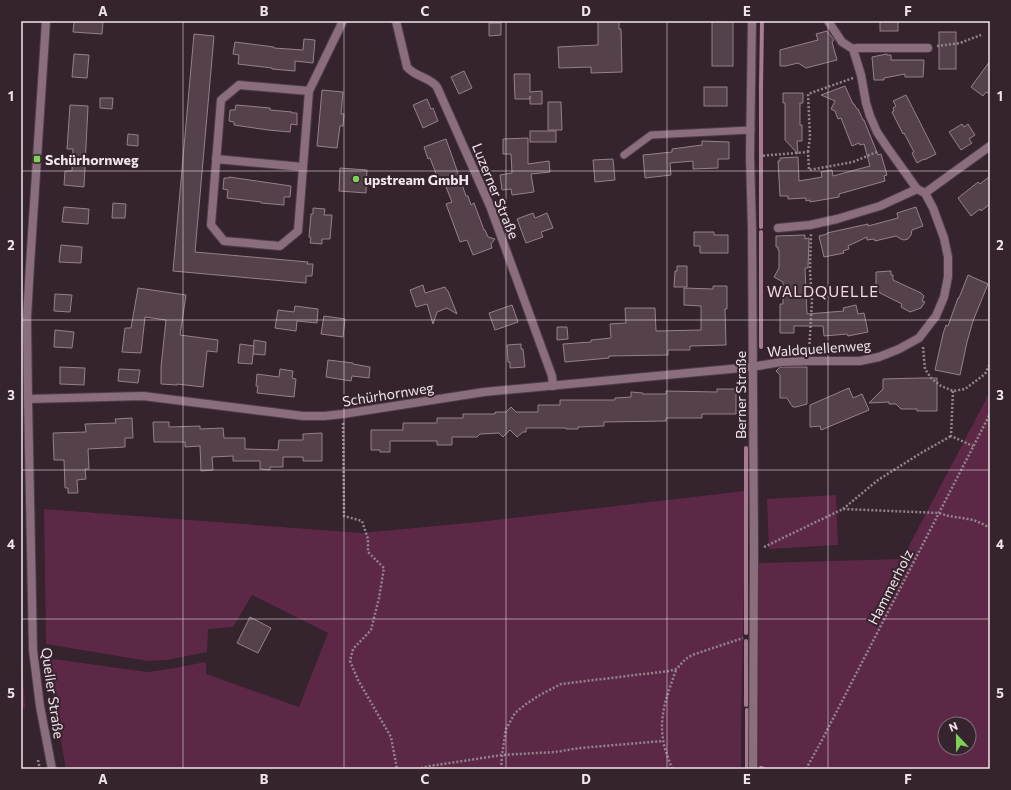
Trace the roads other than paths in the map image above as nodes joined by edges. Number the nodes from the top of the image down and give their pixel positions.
1 (46, 21) edge
2 (343, 21) edge
3 (396, 21) edge
4 (752, 21) edge
5 (828, 21) edge
6 (928, 48) road end
7 (853, 49) junction
8 (309, 91) junction
9 (751, 130) junction
10 (990, 146) edge
11 (624, 155) dead end
12 (216, 159) junction
13 (303, 167) junction
14 (917, 189) junction
15 (925, 193) junction
16 (778, 228) dead end
17 (752, 366) junction
18 (554, 386) junction
19 (28, 399) junction
20 (52, 769) edge
21 (753, 769) edge

1 - 19 street, Queller Straße
2 - 8 street
3 - 18 street, Luzerner Straße
4 - 9 street, Berner Straße
5 - 7 street
6 - 7 street
7 - 14 street
8 - 12 street
8 - 13 street
9 - 11 lane
9 - 17 street, Berner Straße
10 - 15 street
12 - 13 street
12 - 13 street
14 - 15 street
14 - 16 street
15 - 17 street, Waldquellenweg
17 - 18 street, Schürhornweg
17 - 21 street, Berner Straße
18 - 19 street, Schürhornweg
19 - 20 street, Queller Straße

